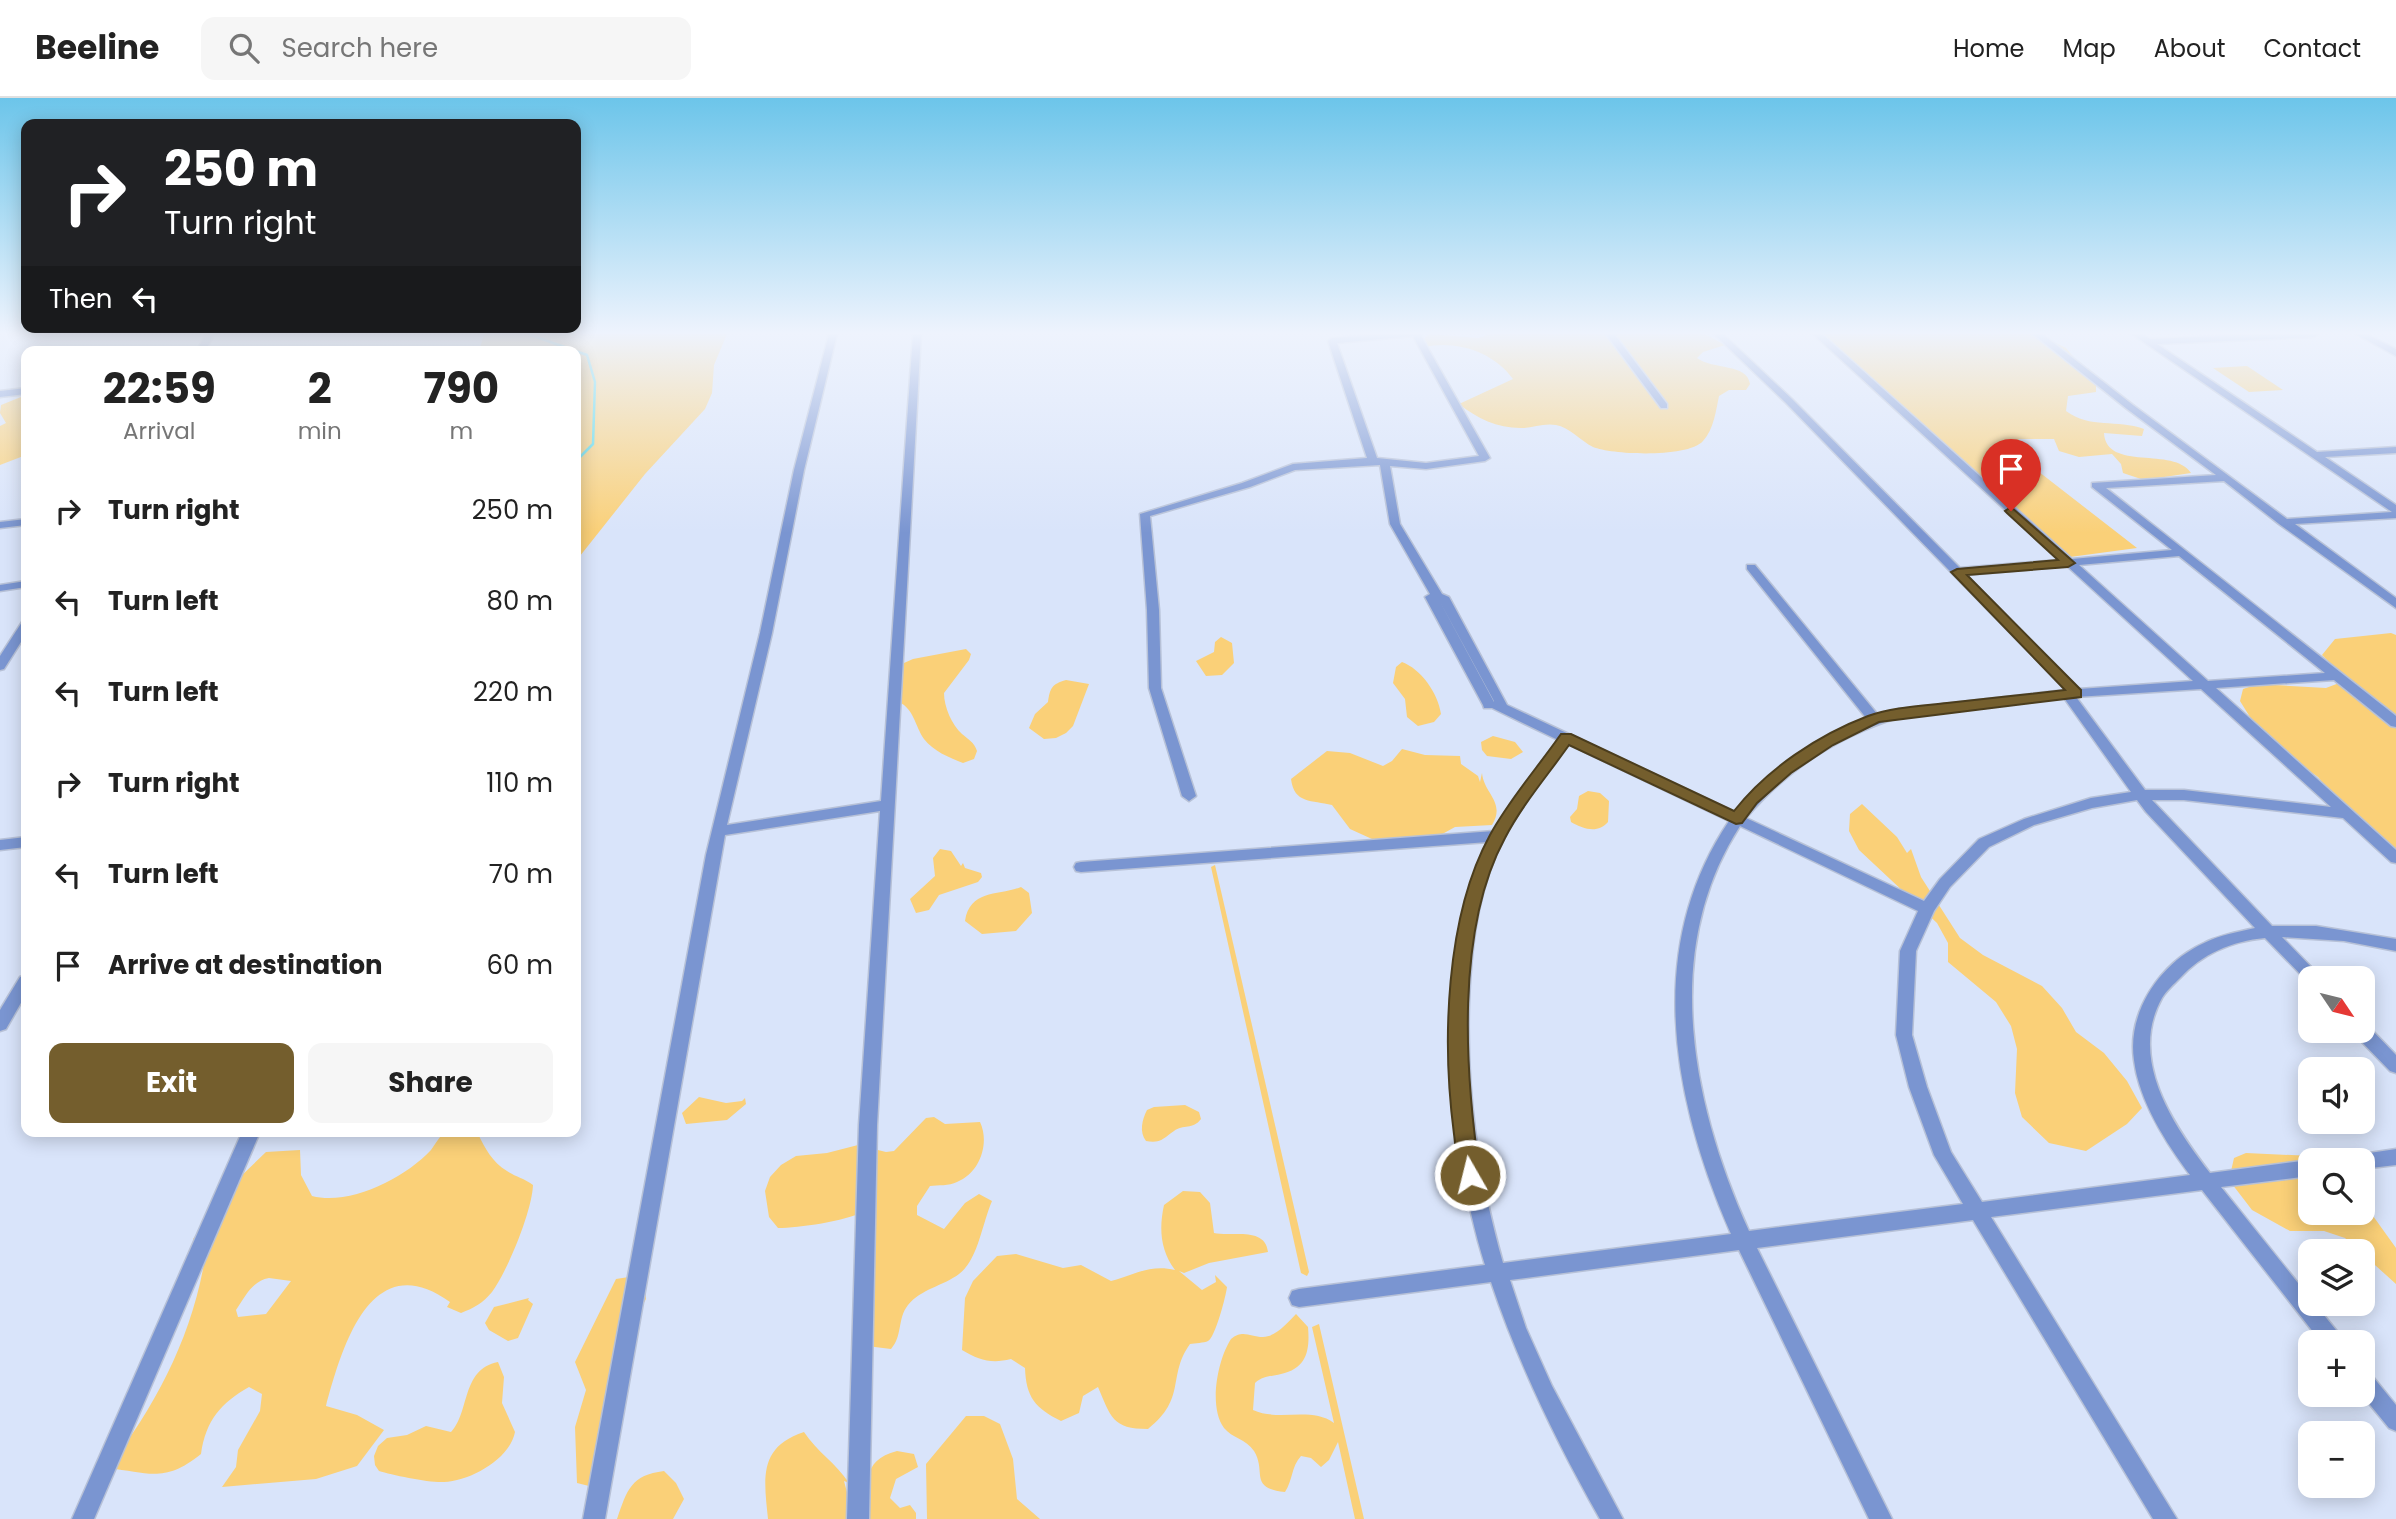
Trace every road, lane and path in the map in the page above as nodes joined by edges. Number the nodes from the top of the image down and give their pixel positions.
1 (816, 400) edge
2 (913, 400) edge
3 (1355, 400) edge
4 (1452, 400) edge
5 (1660, 400) edge
6 (1788, 400) edge
7 (1890, 400) edge
8 (2124, 400) edge
9 (2234, 400) edge
10 (1664, 406) dead end
11 (2396, 450) edge
12 (2314, 455) junction
13 (1379, 462) junction
14 (2225, 478) junction
15 (2396, 512) edge
16 (2283, 522) junction
17 (21, 523) edge
18 (0, 525) edge
19 (2181, 553) junction
20 (2068, 563) junction
21 (1751, 567) dead end
22 (1957, 572) junction
23 (21, 584) edge
24 (0, 587) edge
25 (2396, 604) edge
26 (21, 633) edge
27 (0, 666) edge
28 (2337, 676) junction
29 (2203, 684) junction
30 (2072, 694) junction
31 (1874, 719) junction
32 (2396, 723) edge
33 (1566, 738) junction
34 (2139, 795) junction
35 (1189, 796) dead end
36 (886, 805) junction
37 (2347, 814) junction
38 (1736, 819) junction
39 (719, 831) junction
40 (1498, 836) junction
41 (21, 843) edge
42 (0, 845) edge
43 (2396, 858) edge
44 (1081, 867) dead end
45 (1927, 909) junction
46 (2268, 932) junction
47 (2396, 945) edge
48 (2301, 966) edge
49 (21, 989) edge
50 (0, 1024) edge
51 (2374, 1043) edge
52 (2396, 1066) edge
53 (249, 1137) edge
54 (2396, 1157) edge
55 (2375, 1159) edge
56 (2298, 1169) edge
57 (2205, 1181) junction
58 (1977, 1211) junction
59 (1741, 1241) junction
60 (1495, 1273) junction
61 (1299, 1298) dead end
62 (2323, 1330) edge
63 (2375, 1395) edge
64 (2396, 1421) edge
65 (83, 1519) edge
66 (594, 1519) edge
67 (858, 1519) edge
68 (1612, 1519) edge
69 (1881, 1519) edge
70 (2166, 1519) edge

1 - 39 street
2 - 36 street
3 - 13 street
4 - 13 street
5 - 10 street
6 - 22 street
7 - 20 street
8 - 14 street
9 - 12 street
11 - 12 street
12 - 15 street
13 - 33 street
13 - 35 street
14 - 16 street
14 - 19 street
15 - 16 street
16 - 25 street
17 - 18 street
19 - 20 street
19 - 28 street
20 - 22 street
20 - 29 street
21 - 31 street
22 - 30 street
23 - 24 street
26 - 27 street
28 - 29 street
28 - 32 street
29 - 30 street
29 - 37 street
30 - 31 street
30 - 34 street
31 - 38 street
33 - 38 street
33 - 40 street
34 - 37 street
34 - 45 street
34 - 46 street
36 - 39 street
36 - 67 street
37 - 43 street
38 - 45 street
38 - 59 street
39 - 66 street
40 - 44 street
40 - 60 street
41 - 42 street
45 - 58 street
46 - 47 street
46 - 48 street
46 - 57 street
49 - 50 street
51 - 52 street
53 - 65 street
54 - 55 street
56 - 57 street
57 - 58 street
57 - 62 street
58 - 59 street
58 - 70 street
59 - 60 street
59 - 69 street
60 - 61 street
60 - 68 street
63 - 64 street

